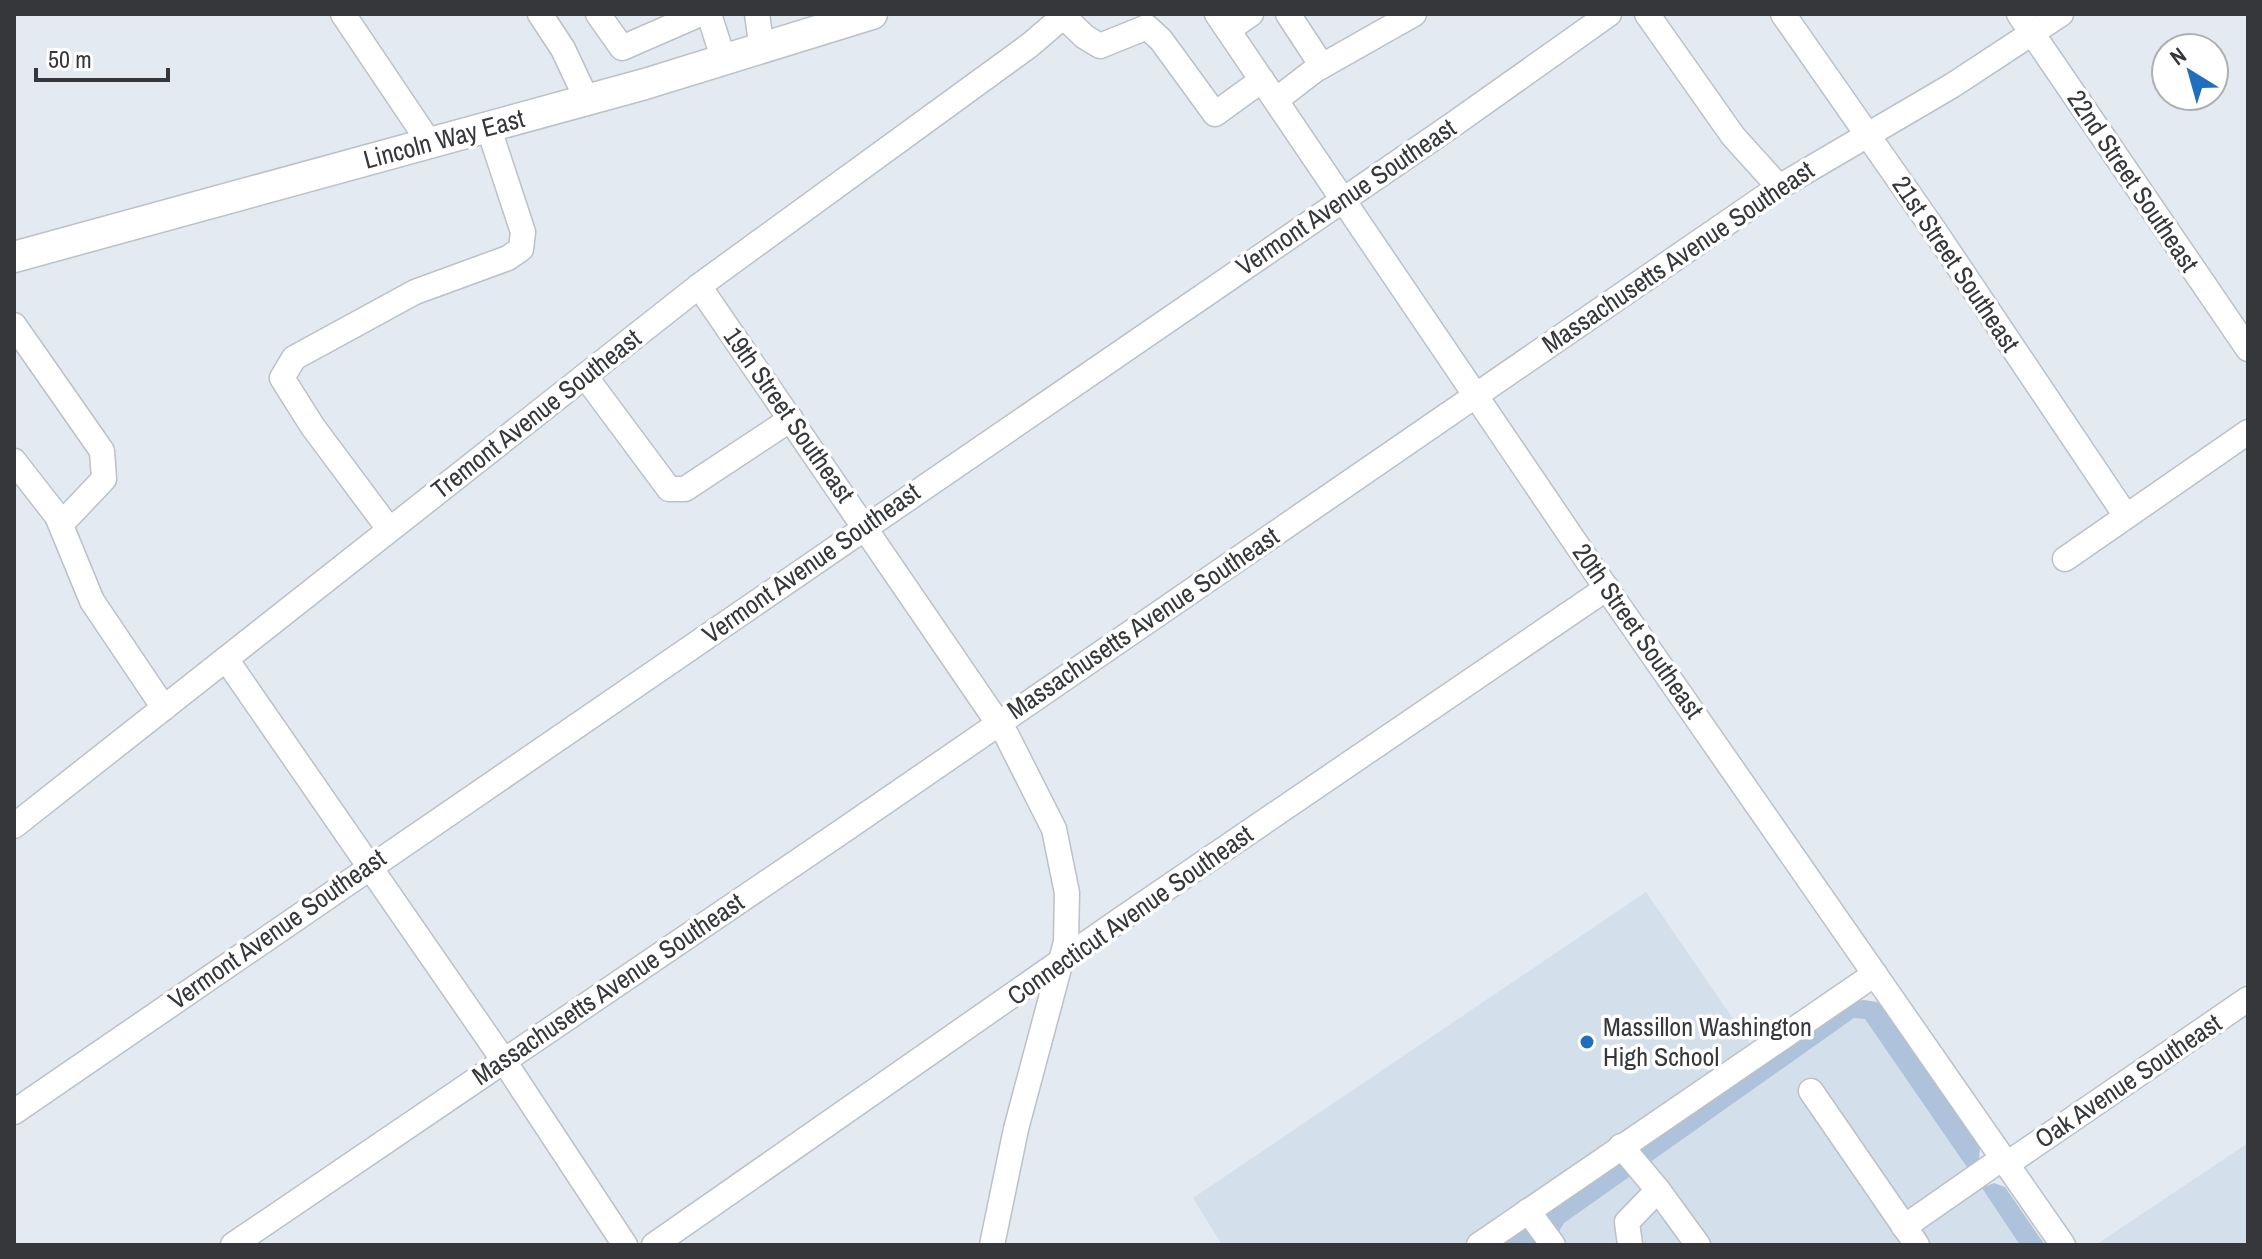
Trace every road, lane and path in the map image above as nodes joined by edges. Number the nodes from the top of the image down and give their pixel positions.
1 (343, 14) edge
2 (540, 14) edge
3 (598, 14) edge
4 (700, 14) edge
5 (709, 14) edge
6 (757, 14) edge
7 (872, 14) edge
8 (1251, 14) edge
9 (1288, 14) edge
10 (1414, 14) edge
11 (1609, 14) edge
12 (1647, 14) edge
13 (1783, 14) edge
14 (2061, 14) edge
15 (1065, 15) edge
16 (1223, 22) edge
17 (2025, 24) edge
18 (622, 48) junction
19 (762, 49) junction
20 (724, 61) junction
21 (1322, 66) junction
22 (645, 84) junction
23 (1269, 90) junction
24 (587, 100) junction
25 (488, 126) junction
26 (1866, 134) junction
27 (429, 142) junction
28 (1779, 187) junction
29 (1343, 199) junction
30 (14, 257) edge
31 (699, 286) junction
32 (14, 325) edge
33 (2248, 349) edge
34 (585, 376) junction
35 (1475, 395) junction
36 (791, 419) junction
37 (2248, 432) edge
38 (14, 461) edge
39 (57, 516) junction
40 (2126, 516) junction
41 (866, 526) junction
42 (389, 529) junction
43 (2065, 559) dead end
44 (1607, 588) junction
45 (226, 659) junction
46 (164, 708) junction
47 (999, 722) junction
48 (14, 826) edge
49 (369, 866) junction
50 (1061, 963) junction
51 (1875, 974) junction
52 (2248, 999) edge
53 (504, 1061) junction
54 (1811, 1091) dead end
55 (14, 1112) edge
56 (1621, 1146) junction
57 (2005, 1161) junction
58 (1658, 1190) junction
59 (1528, 1211) junction
60 (1911, 1236) edge
61 (233, 1245) edge
62 (625, 1245) edge
63 (654, 1245) edge
64 (992, 1245) edge
65 (1479, 1245) edge
66 (1553, 1245) edge
67 (1630, 1245) edge
68 (1698, 1245) edge
69 (2063, 1245) edge

1 - 27 street
2 - 24 street
3 - 18 street
4 - 18 street
5 - 20 street
6 - 19 street
7 - 19 main road, Lincoln Way East
8 - 16 street
9 - 21 street
10 - 21 street
11 - 29 street, Vermont Avenue Southeast
12 - 28 street
13 - 26 street, 21st Street Southeast
14 - 17 street, Massachusetts Avenue Southeast
15 - 23 street
15 - 31 street, Tremont Avenue Southeast
16 - 23 street, 20th Street Southeast
17 - 26 street, Massachusetts Avenue Southeast
17 - 33 street, 22nd Street Southeast
18 - 22 street
19 - 20 main road, Lincoln Way East
20 - 22 main road, Lincoln Way East
21 - 23 street
22 - 24 main road, Lincoln Way East
23 - 29 street, 20th Street Southeast
24 - 25 main road, Lincoln Way East
25 - 27 main road, Lincoln Way East
25 - 42 street
26 - 28 street, Massachusetts Avenue Southeast
26 - 40 street, 21st Street Southeast
27 - 30 main road, Lincoln Way East
28 - 35 street, Massachusetts Avenue Southeast
29 - 35 street, 20th Street Southeast
29 - 41 street, Vermont Avenue Southeast
31 - 34 street, Tremont Avenue Southeast
31 - 36 street, 19th Street Southeast
32 - 39 street
34 - 36 street
34 - 42 street, Tremont Avenue Southeast
35 - 44 street, 20th Street Southeast
35 - 47 street, Massachusetts Avenue Southeast
36 - 41 street, 19th Street Southeast
37 - 40 street
38 - 39 street
39 - 46 street
40 - 43 street
41 - 47 street, 19th Street Southeast
41 - 49 street, Vermont Avenue Southeast
42 - 45 street, Tremont Avenue Southeast
44 - 50 street, Connecticut Avenue Southeast
44 - 51 street, 20th Street Southeast
45 - 46 street, Tremont Avenue Southeast
45 - 49 street
46 - 48 street, Tremont Avenue Southeast
47 - 50 street, 19th Street Southeast
47 - 53 street, Massachusetts Avenue Southeast
49 - 53 street
49 - 55 street, Vermont Avenue Southeast
50 - 63 street, Connecticut Avenue Southeast
50 - 64 street, 19th Street Southeast
51 - 56 street
51 - 57 street, 20th Street Southeast
52 - 57 street, Oak Avenue Southeast
53 - 61 street, Massachusetts Avenue Southeast
53 - 62 street
54 - 60 street
56 - 58 street
56 - 59 street
57 - 60 street, Oak Avenue Southeast
57 - 69 street, 20th Street Southeast
58 - 67 street
58 - 68 street
59 - 65 street
59 - 66 street

